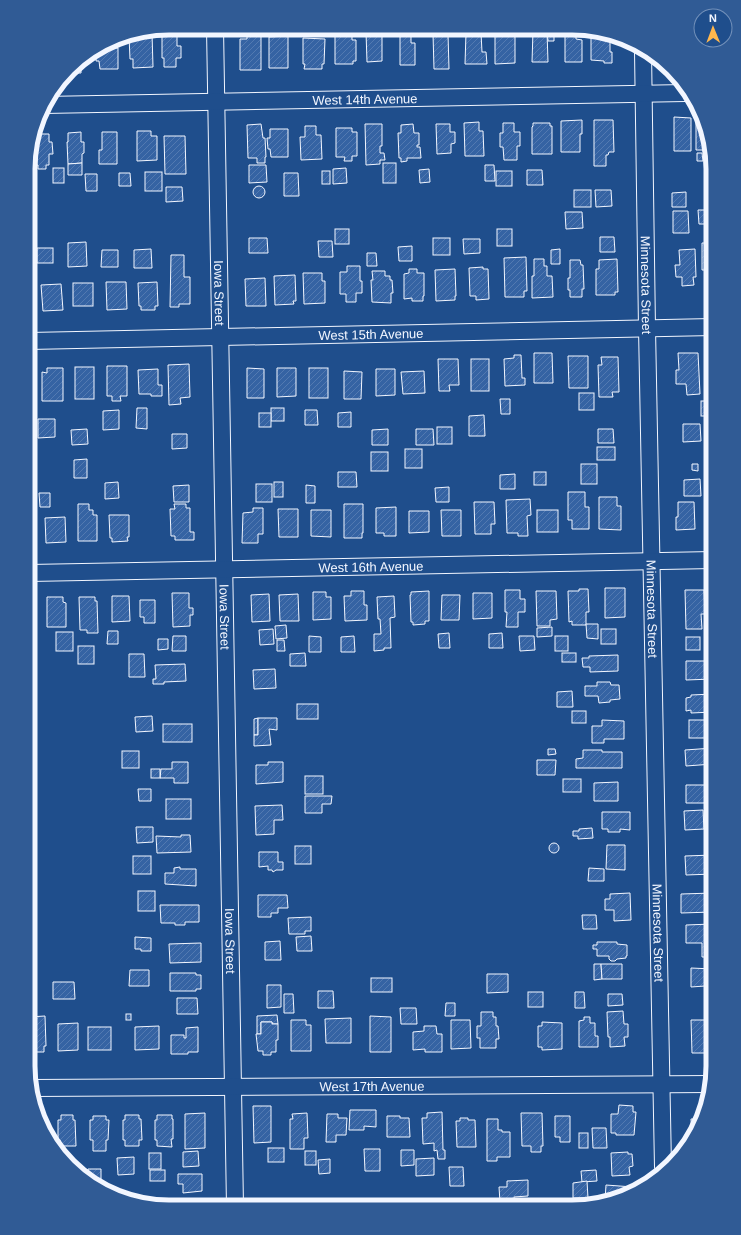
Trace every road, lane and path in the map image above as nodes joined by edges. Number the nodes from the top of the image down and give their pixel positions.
1 (215, 35) edge
2 (643, 56) edge
3 (682, 93) edge
4 (644, 94) junction
5 (216, 102) junction
6 (52, 105) edge
7 (706, 327) edge
8 (647, 328) junction
9 (220, 337) junction
10 (35, 341) edge
11 (706, 560) edge
12 (652, 561) junction
13 (225, 568) junction
14 (35, 573) edge
15 (662, 1084) junction
16 (704, 1084) edge
17 (233, 1086) junction
18 (37, 1088) edge
19 (663, 1164) edge
20 (235, 1200) edge

1 - 5 street, Iowa Street
2 - 4 street, Minnesota Street
3 - 4 street, West 14th Avenue
4 - 5 street, West 14th Avenue
4 - 8 street, Minnesota Street
5 - 6 street, West 14th Avenue
5 - 9 street, Iowa Street
7 - 8 street, West 15th Avenue
8 - 9 street, West 15th Avenue
8 - 12 street, Minnesota Street
9 - 10 street, West 15th Avenue
9 - 13 street, Iowa Street
11 - 12 street, West 16th Avenue
12 - 13 street, West 16th Avenue
12 - 15 street, Minnesota Street
13 - 14 street, West 16th Avenue
13 - 17 street, Iowa Street
15 - 16 street, West 17th Avenue
15 - 17 street, West 17th Avenue
15 - 19 street, Minnesota Street
17 - 18 street, West 17th Avenue
17 - 20 street, Iowa Street

